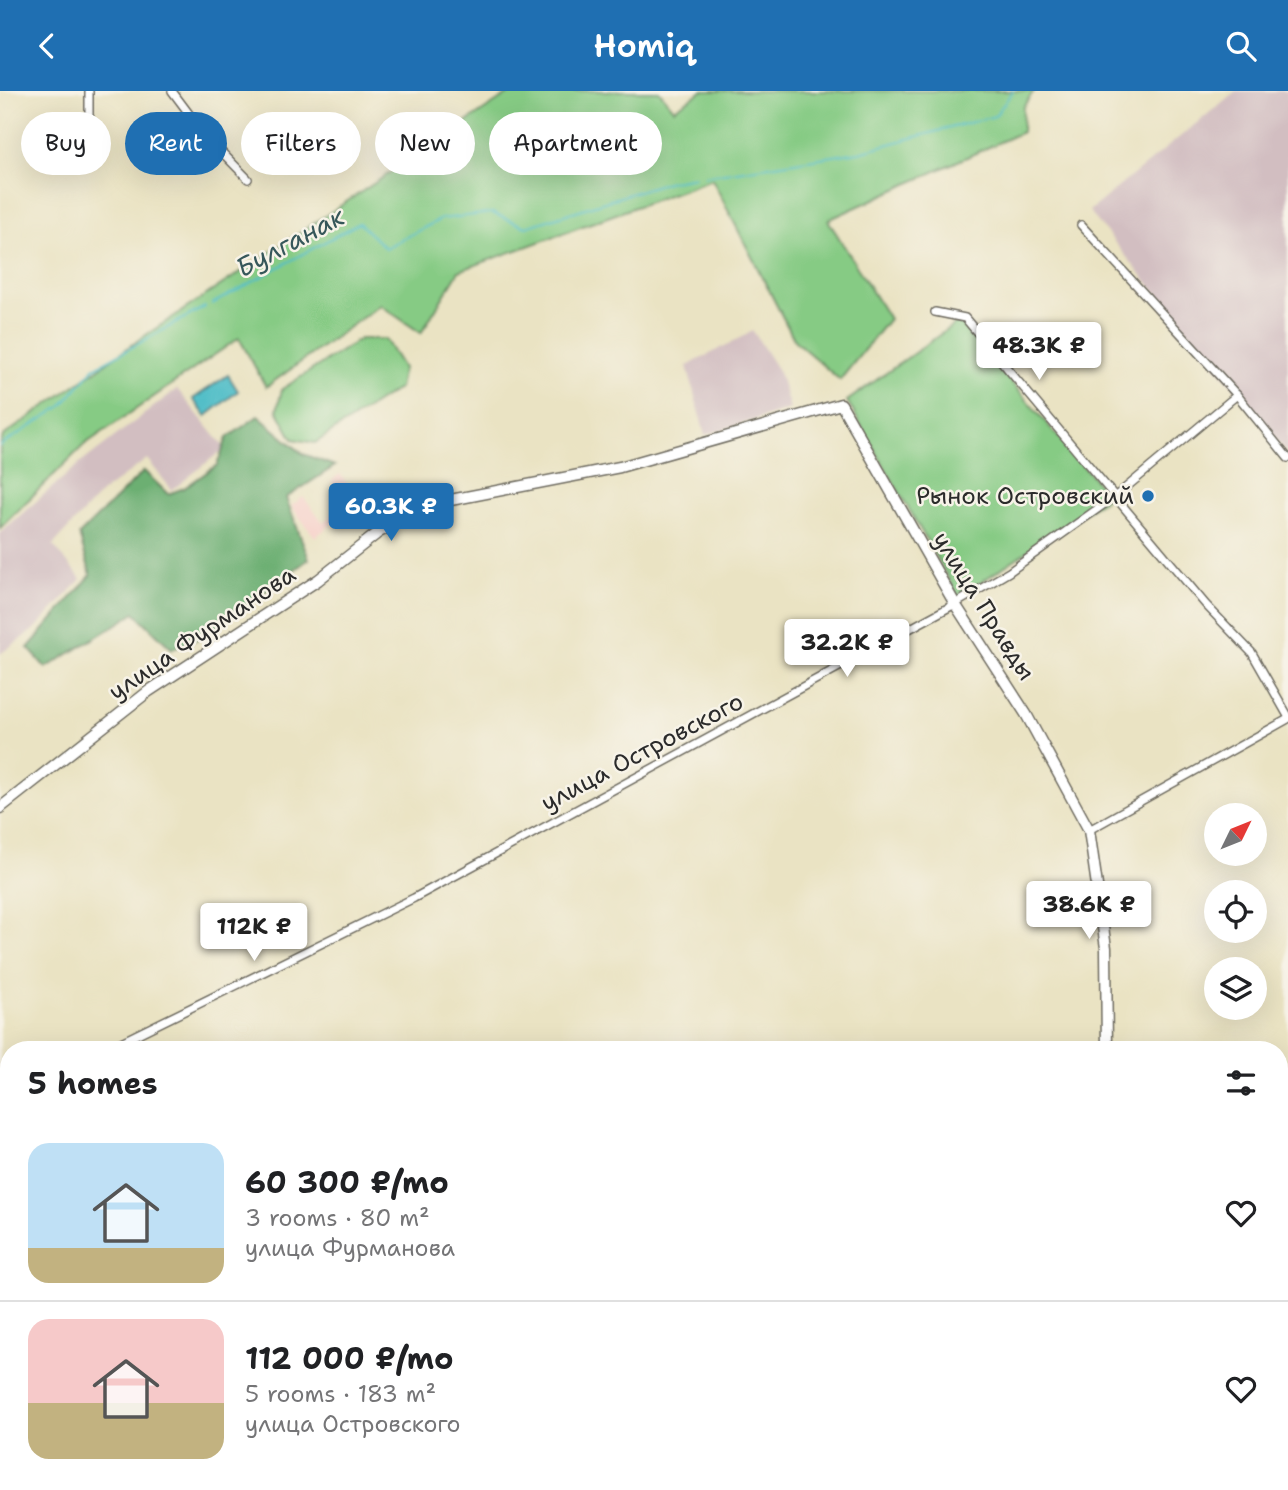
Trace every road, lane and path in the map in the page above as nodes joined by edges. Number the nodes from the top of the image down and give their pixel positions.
1 (89, 91) edge
2 (172, 91) edge
3 (89, 112) edge
4 (248, 179) dead end
5 (1082, 225) dead end
6 (935, 312) dead end
7 (1237, 395) junction
8 (841, 404) joint
9 (1288, 458) edge
10 (1117, 495) junction
11 (955, 604) junction
12 (1288, 718) edge
13 (0, 808) edge
14 (1089, 831) junction
15 (123, 1041) edge
16 (1107, 1041) edge

1 - 3 street
2 - 4 street
5 - 7 street
6 - 10 street
7 - 9 street
7 - 10 street, улица Островского
8 - 11 main road, улица Правды
8 - 13 main road, улица Фурманова
10 - 11 street, улица Островского
10 - 12 street
11 - 14 main road, улица Правды
11 - 15 street, улица Островского
12 - 14 street
14 - 16 main road

